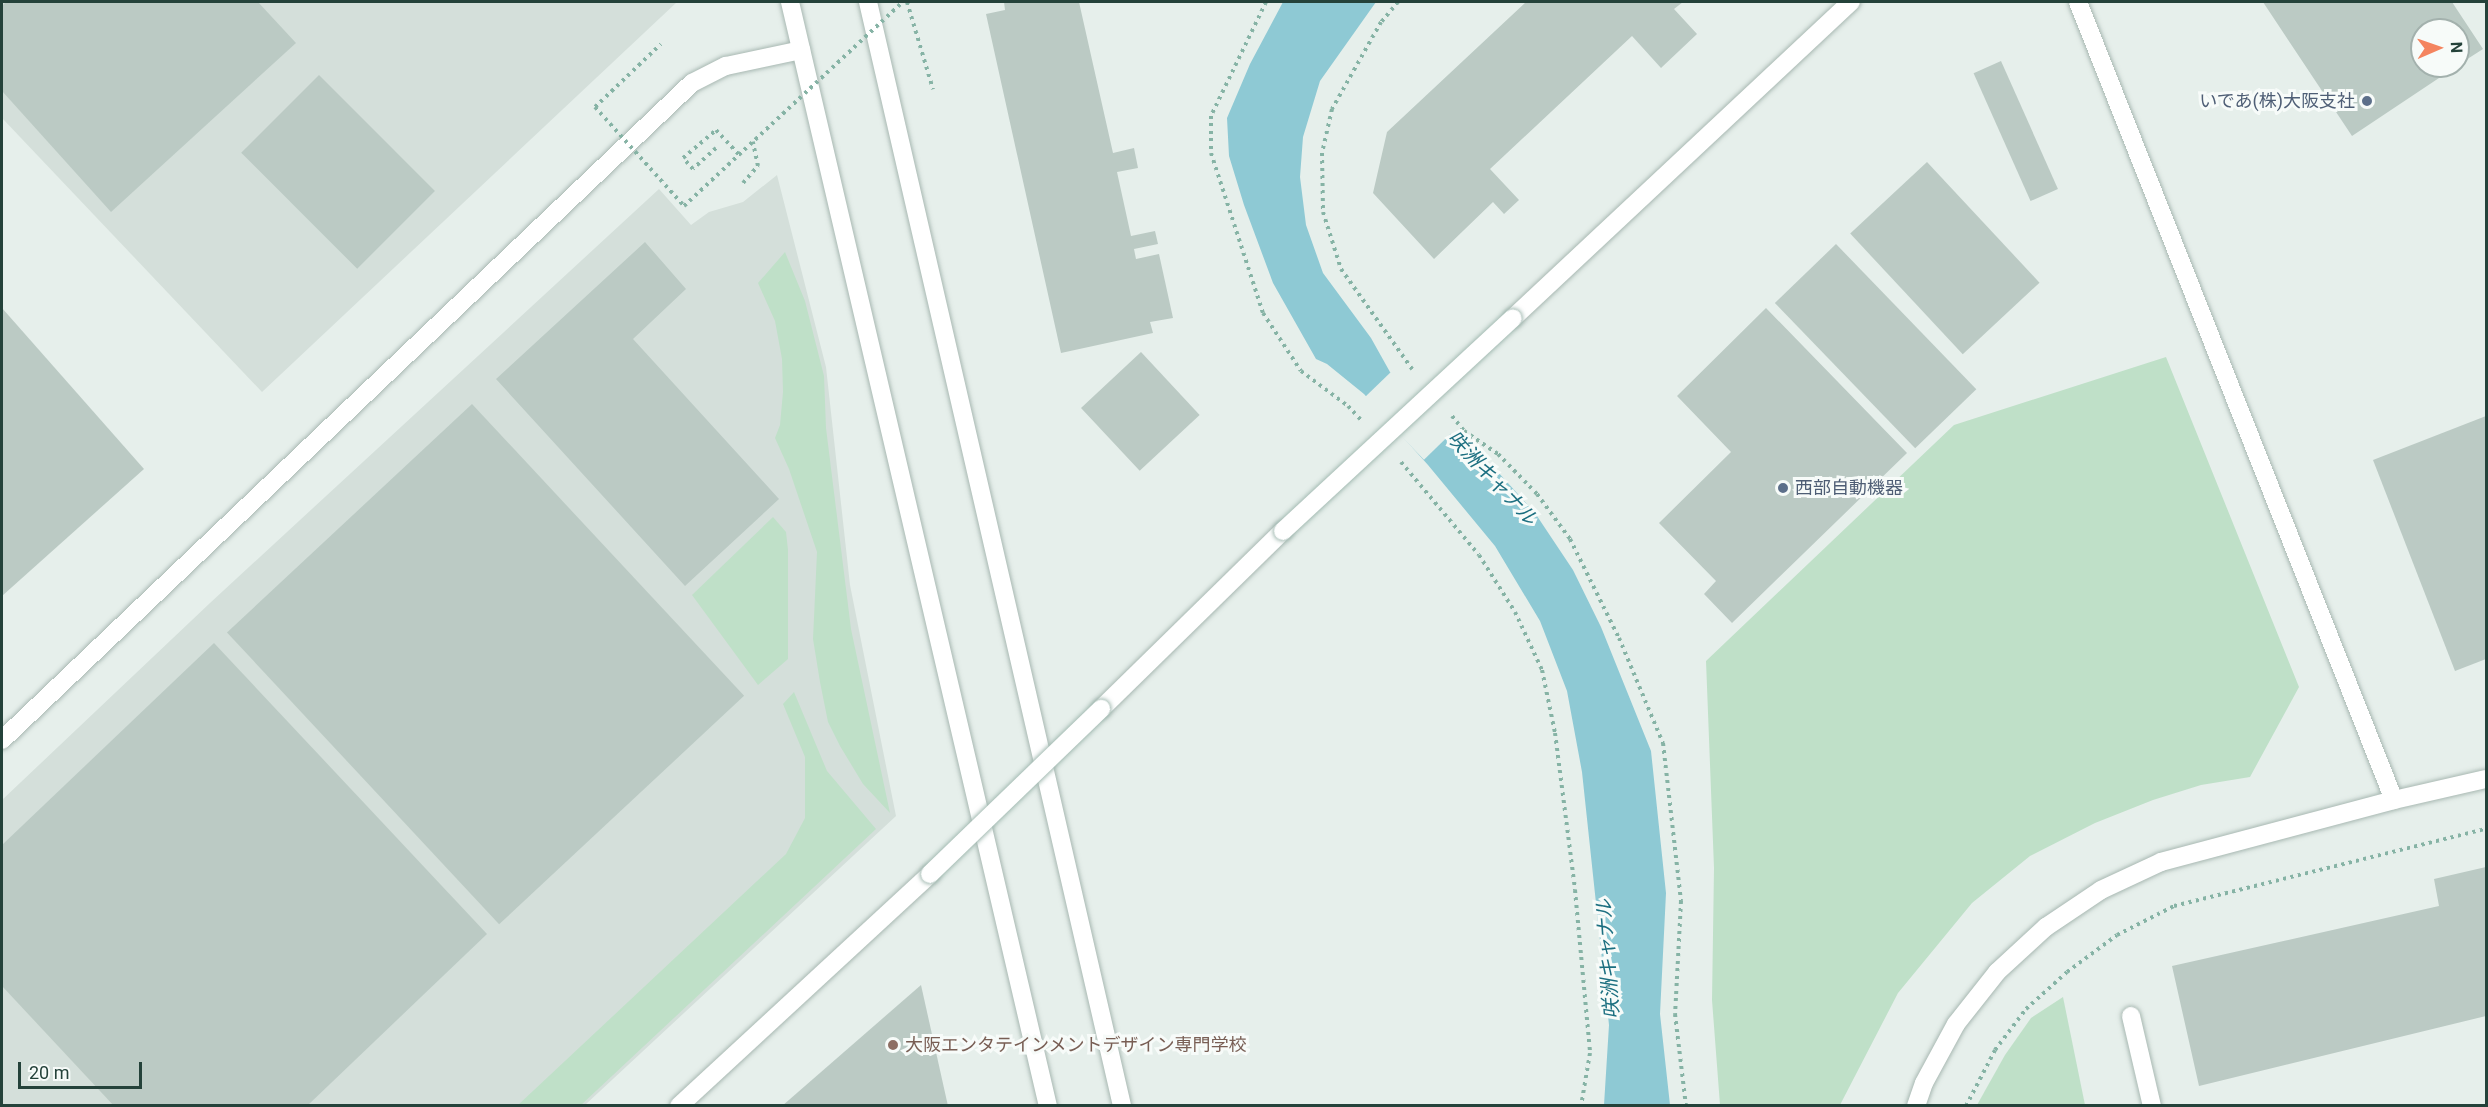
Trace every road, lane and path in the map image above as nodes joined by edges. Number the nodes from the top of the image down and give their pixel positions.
1 (790, 2) edge
2 (868, 2) edge
3 (905, 2) edge
4 (1266, 2) edge
5 (1398, 2) edge
6 (1851, 2) edge
7 (2078, 2) edge
8 (661, 44) dead end
9 (801, 50) junction
10 (933, 89) dead end
11 (753, 142) junction
12 (716, 147) dead end
13 (739, 155) junction
14 (743, 183) dead end
15 (1416, 374) dead end
16 (1450, 414) dead end
17 (1364, 423) dead end
18 (1396, 456) dead end
19 (2, 740) edge
20 (2487, 779) edge
21 (2394, 800) junction
22 (2487, 829) edge
23 (2131, 1016) dead end
24 (679, 1106) edge
25 (1048, 1106) edge
26 (1122, 1106) edge
27 (1581, 1106) edge
28 (1686, 1106) edge
29 (1916, 1106) edge
30 (1966, 1106) edge
31 (2152, 1106) edge

1 - 9 street
2 - 26 street
3 - 10 path
3 - 11 path, bridge
4 - 17 path
5 - 15 path
6 - 24 street, bridge
7 - 21 street
8 - 13 path, bridge
9 - 19 street
9 - 25 street
11 - 13 path, bridge
11 - 14 path
12 - 13 path
16 - 28 path
18 - 27 path
20 - 21 street
21 - 29 street
22 - 30 path
23 - 31 street

